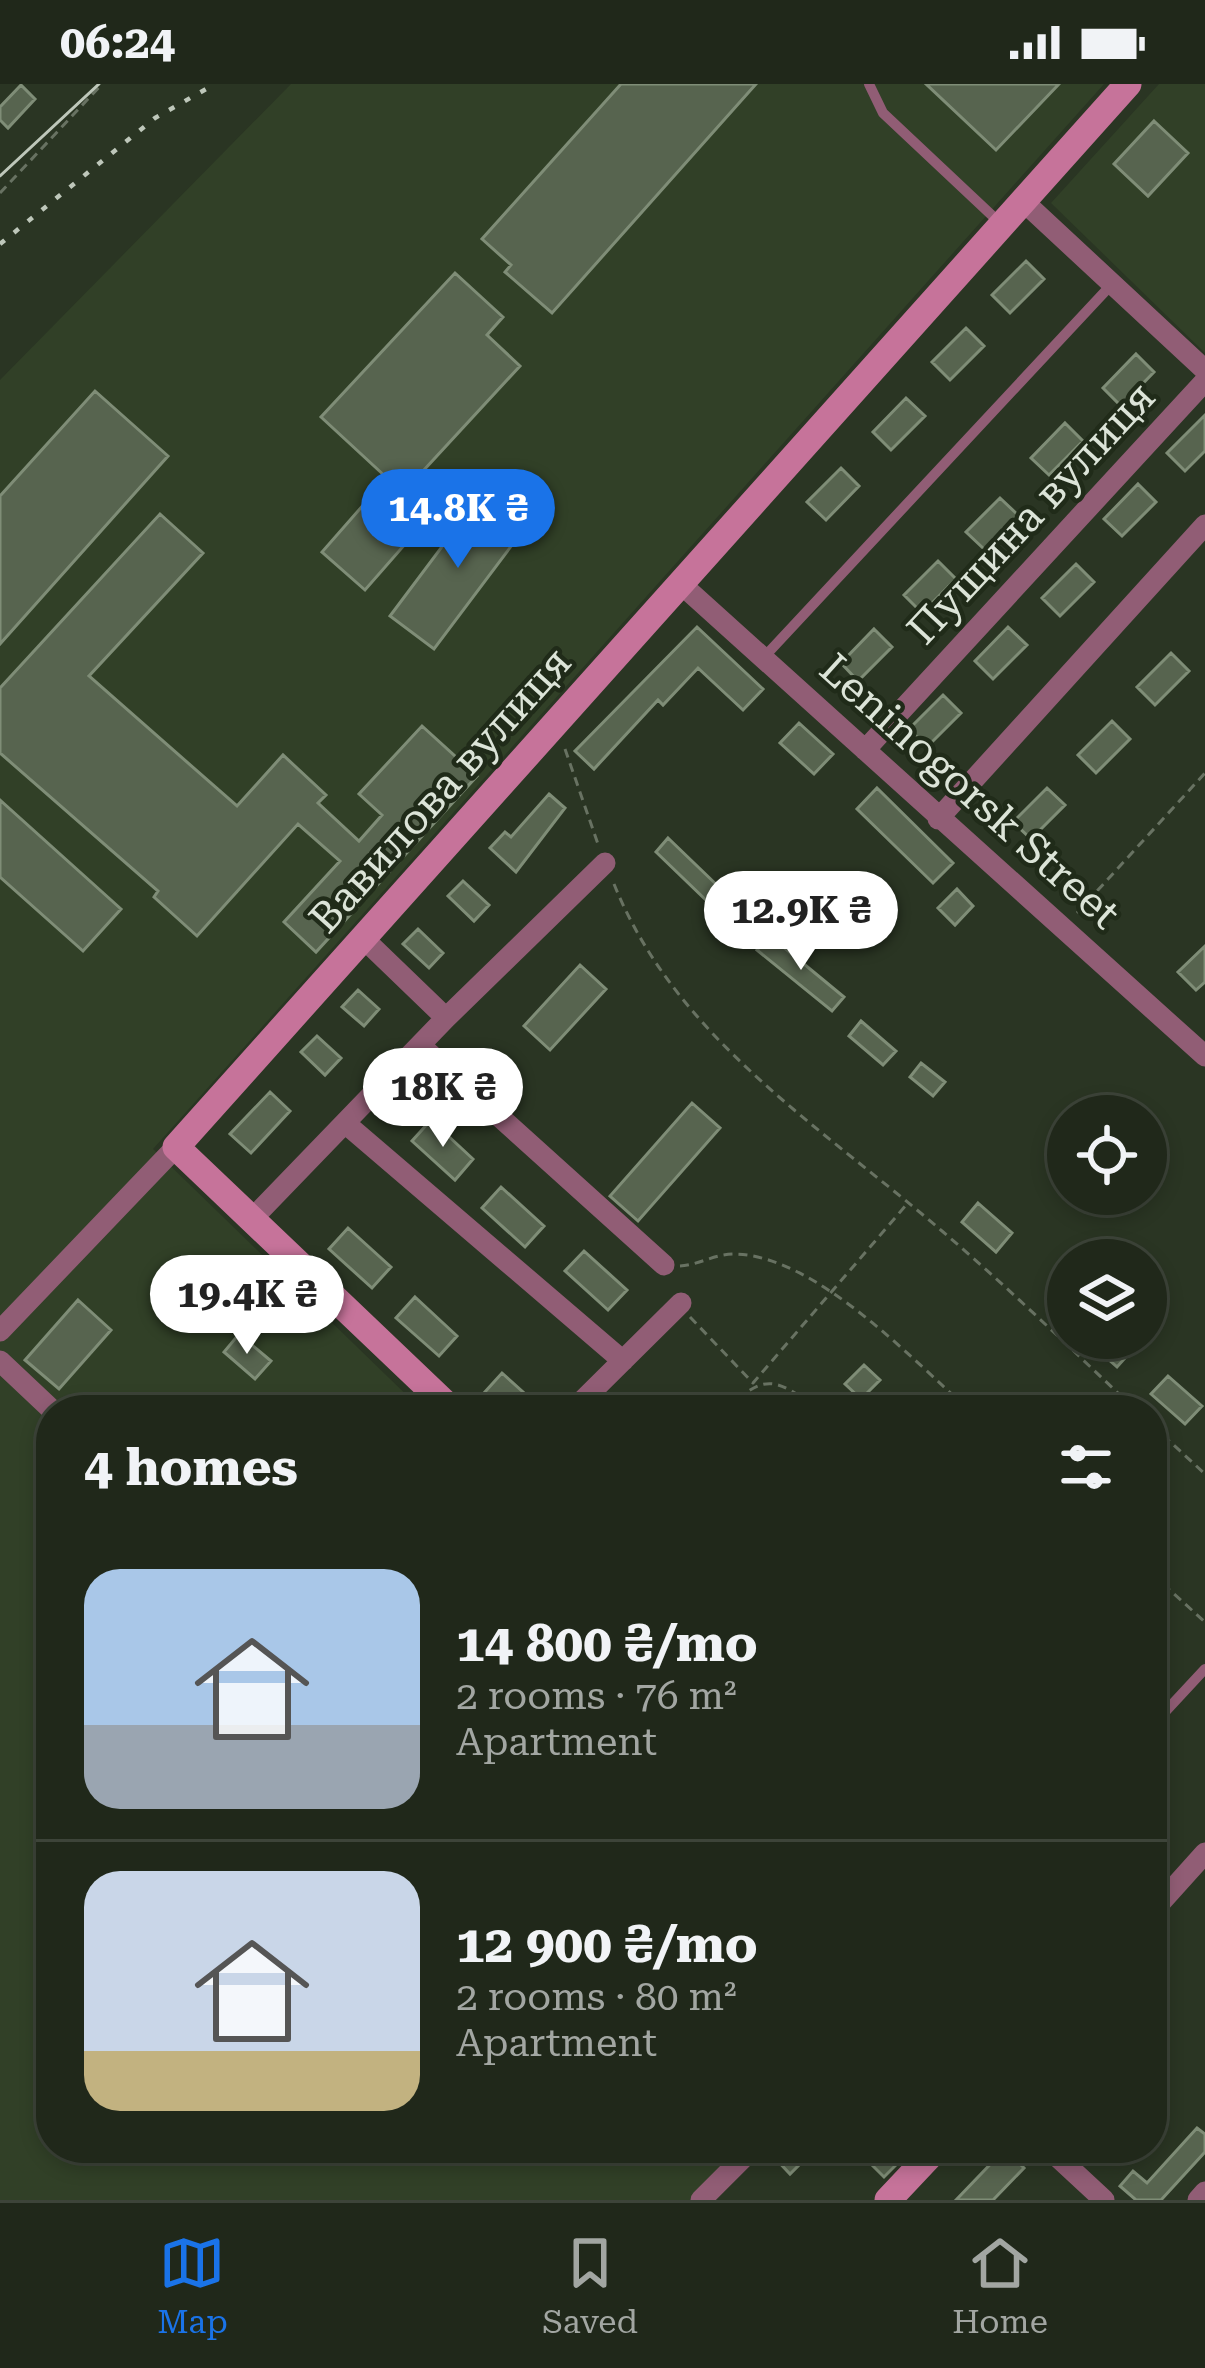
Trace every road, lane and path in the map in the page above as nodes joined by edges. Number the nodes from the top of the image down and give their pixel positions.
1 (101, 84) edge
2 (869, 84) edge
3 (1128, 84) edge
4 (0, 193) edge
5 (1023, 201) junction
6 (1002, 225) junction
7 (1112, 284) junction
8 (1205, 370) edge
9 (1205, 381) edge
10 (1205, 525) edge
11 (682, 584) junction
12 (765, 656) junction
13 (556, 723) junction
14 (865, 750) junction
15 (1205, 773) edge
16 (938, 819) junction
17 (605, 863) junction
18 (1062, 929) junction
19 (363, 938) junction
20 (446, 1018) junction
21 (420, 1046) junction
22 (1204, 1052) edge
23 (345, 1123) junction
24 (176, 1147) junction
25 (908, 1203) junction
26 (252, 1219) junction
27 (664, 1265) joint
28 (830, 1293) junction
29 (681, 1303) joint
30 (0, 1331) edge
31 (623, 1360) junction
32 (0, 1361) edge
33 (753, 1383) junction
34 (36, 1395) edge
35 (436, 1395) edge
36 (588, 1395) edge
37 (741, 1395) edge
38 (797, 1395) edge
39 (951, 1395) edge
40 (1119, 1395) edge
41 (1167, 1438) edge
42 (1205, 1474) edge
43 (1167, 1588) edge
44 (1205, 1622) edge
45 (1205, 1670) edge
46 (1167, 1710) edge
47 (1205, 1852) edge
48 (1167, 1895) edge
49 (738, 2163) edge
50 (923, 2163) edge
51 (1064, 2163) edge
52 (1205, 2192) edge
53 (703, 2199) edge
54 (889, 2200) edge
55 (1104, 2200) edge
56 (1198, 2200) edge

1 - 4 path
2 - 6 lane
3 - 5 street, Вавилова вулиця
5 - 6 street, Вавилова вулиця
5 - 7 street
6 - 11 street, Вавилова вулиця
7 - 8 street
7 - 12 lane
9 - 14 street, Пущина вулиця
10 - 16 street
11 - 12 street, Leninogorsk Street
11 - 13 street, Вавилова вулиця
12 - 14 street, Leninogorsk Street
13 - 17 path
13 - 19 street, Вавилова вулиця
14 - 16 street, Leninogorsk Street
15 - 18 path
16 - 18 street, Leninogorsk Street
17 - 20 street
17 - 25 path
18 - 22 street, Leninogorsk Street
19 - 20 street
19 - 24 street, Вавилова вулиця
20 - 21 street
21 - 23 street
21 - 27 street
23 - 26 street
23 - 31 street
24 - 26 street
24 - 30 street, Вавилова вулиця
25 - 28 path
25 - 40 path
26 - 35 street
27 - 28 path
28 - 33 path
28 - 39 path
29 - 31 street
29 - 33 path
31 - 36 street
32 - 34 street
33 - 37 path
33 - 38 path
41 - 42 path
43 - 44 path
45 - 46 lane
47 - 48 street
49 - 53 street
50 - 54 street
51 - 55 street
52 - 56 street

